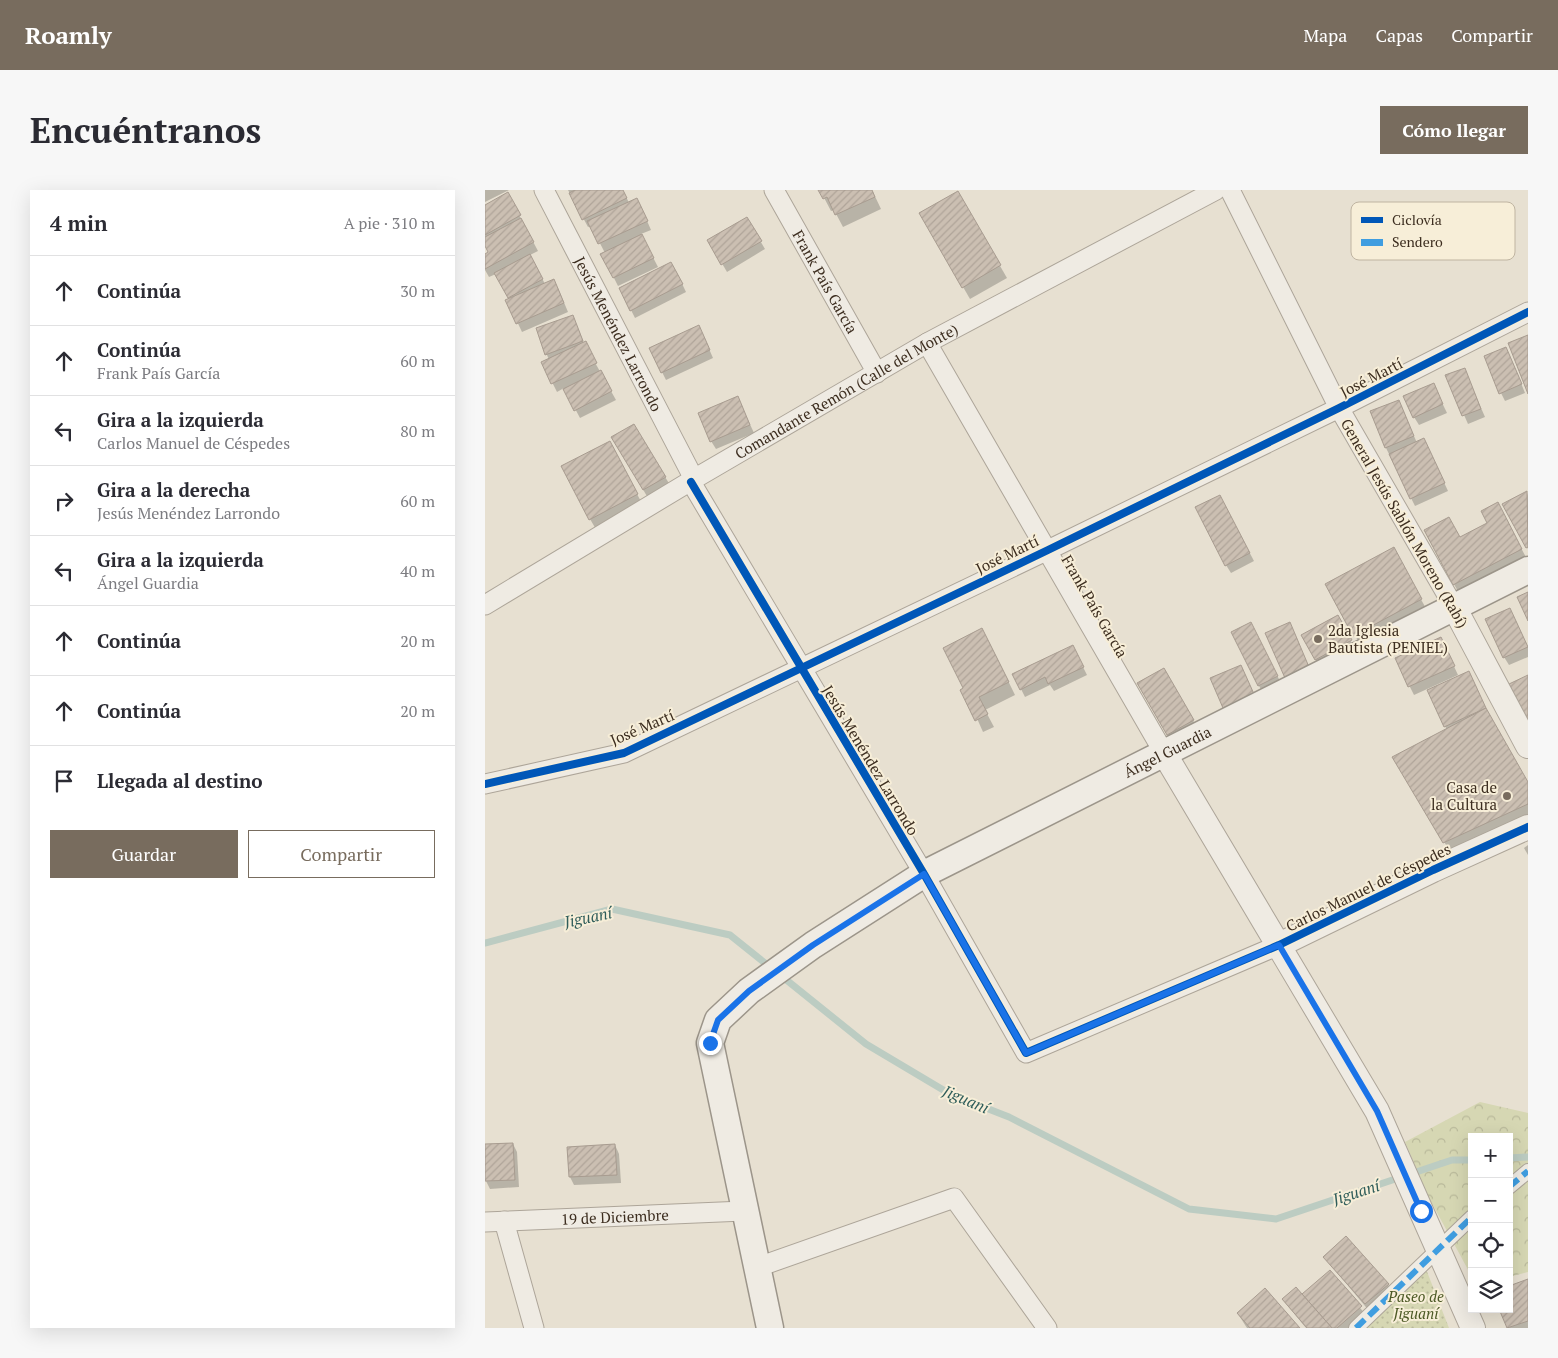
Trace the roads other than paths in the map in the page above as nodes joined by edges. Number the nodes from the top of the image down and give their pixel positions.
1 (543, 190) edge
2 (774, 190) edge
3 (1216, 190) edge
4 (1230, 190) edge
5 (1528, 312) edge
6 (927, 343) junction
7 (877, 373) junction
8 (1339, 408) junction
9 (693, 480) junction
10 (1048, 550) junction
11 (1528, 570) edge
12 (485, 605) edge
13 (1454, 607) junction
14 (801, 669) junction
15 (1528, 746) edge
16 (1163, 753) junction
17 (485, 784) edge
18 (1528, 827) edge
19 (924, 874) junction
20 (1279, 945) junction
21 (1026, 1053) joint
22 (1528, 1172) edge
23 (1513, 1184) edge
24 (744, 1212) junction
25 (494, 1221) edge
26 (1468, 1221) edge
27 (1437, 1249) junction
28 (758, 1267) junction
29 (533, 1328) edge
30 (770, 1328) edge
31 (1047, 1328) edge
32 (1356, 1328) edge
33 (1473, 1328) edge

1 - 9 street, Jesús Menéndez Larrondo
2 - 7 street, Frank País García
3 - 6 street, Comandante Remón (Calle del Monte)
4 - 8 street, General Jesús Sablón Moreno (Rabí)
5 - 8 street, José Martí
6 - 7 street, Comandante Remón (Calle del Monte)
6 - 10 street, Frank País García
7 - 9 street, Comandante Remón (Calle del Monte)
8 - 10 street, José Martí
8 - 13 street, General Jesús Sablón Moreno (Rabí)
9 - 12 street, Comandante Remón (Calle del Monte)
9 - 14 street, Jesús Menéndez Larrondo
10 - 14 street, José Martí
10 - 16 street, Frank País García
11 - 13 main road, Ángel Guardia
13 - 15 street, General Jesús Sablón Moreno (Rabí)
13 - 16 main road, Ángel Guardia
14 - 17 street, José Martí
14 - 19 street, Jesús Menéndez Larrondo
16 - 19 main road, Ángel Guardia
16 - 20 street, Frank País García
18 - 20 street, Carlos Manuel de Céspedes
19 - 21 street, Jesús Menéndez Larrondo
19 - 24 main road, Ángel Guardia
20 - 21 street, Carlos Manuel de Céspedes
20 - 27 street, Frank País García
22 - 23 street
24 - 25 street, 19 de Diciembre
24 - 28 main road, Ángel Guardia
25 - 29 street
26 - 27 street
27 - 32 street
27 - 33 street, Frank País García
28 - 30 main road, Ángel Guardia
28 - 31 street

